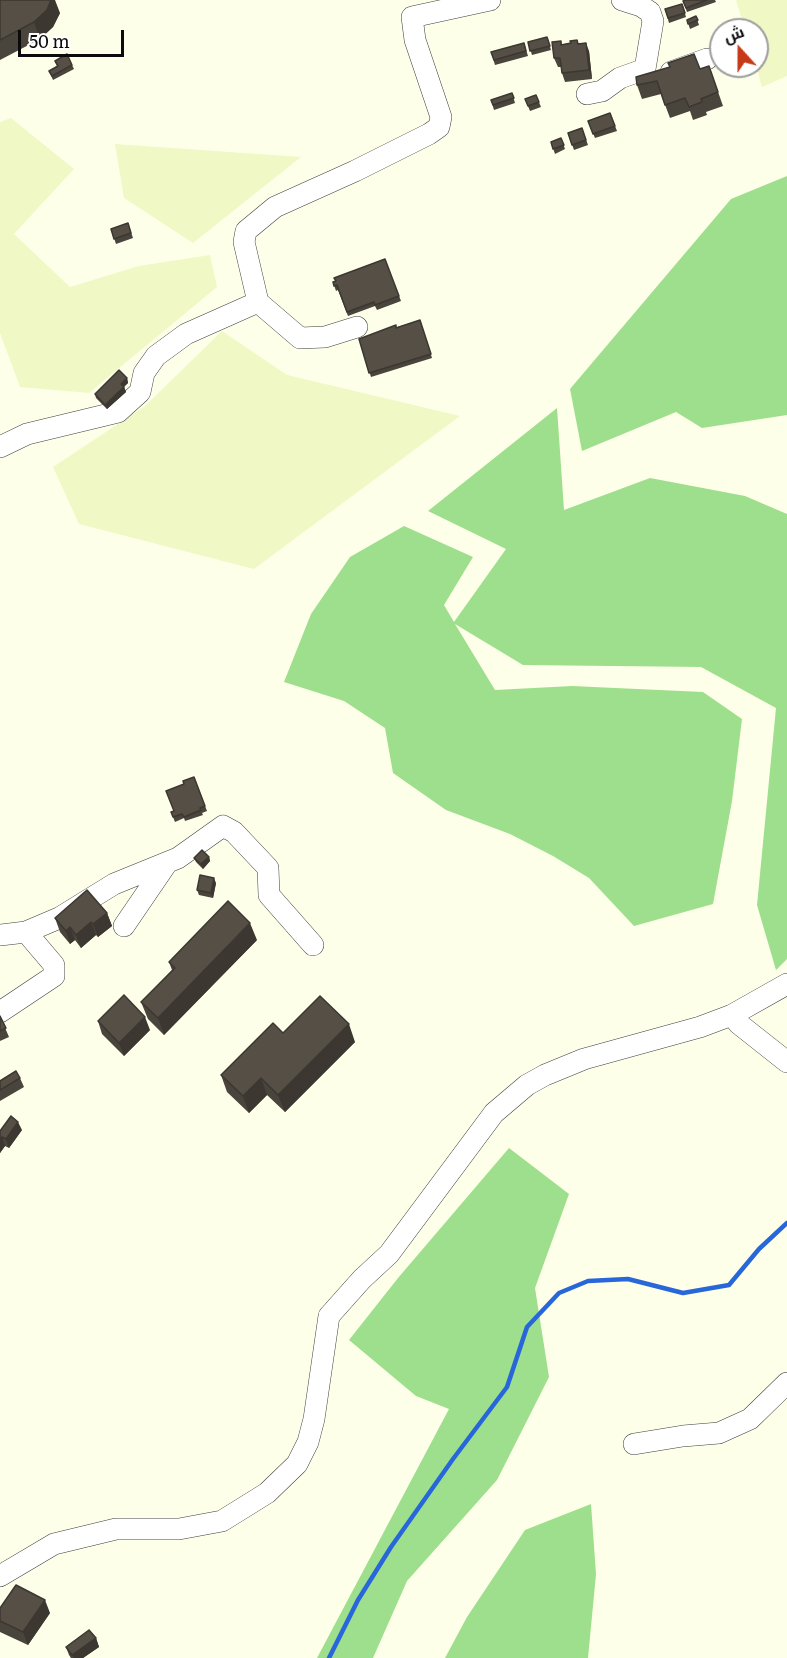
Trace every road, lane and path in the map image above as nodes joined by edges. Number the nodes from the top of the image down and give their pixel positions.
1 (490, 0) edge
2 (622, 0) edge
3 (707, 59) dead end
4 (645, 69) junction
5 (587, 94) dead end
6 (258, 302) junction
7 (357, 327) dead end
8 (0, 447) edge
9 (166, 863) junction
10 (124, 926) dead end
11 (26, 932) junction
12 (0, 935) edge
13 (313, 945) dead end
14 (787, 984) edge
15 (0, 1012) edge
16 (732, 1015) junction
17 (787, 1062) edge
18 (787, 1383) edge
19 (634, 1444) dead end
20 (0, 1576) edge

1 - 6 street
2 - 4 street
3 - 4 street
4 - 5 street
6 - 7 street
6 - 8 street
9 - 10 street
9 - 11 street
9 - 13 street
11 - 12 street
11 - 15 street
14 - 16 street
16 - 17 street
16 - 20 street
18 - 19 street

